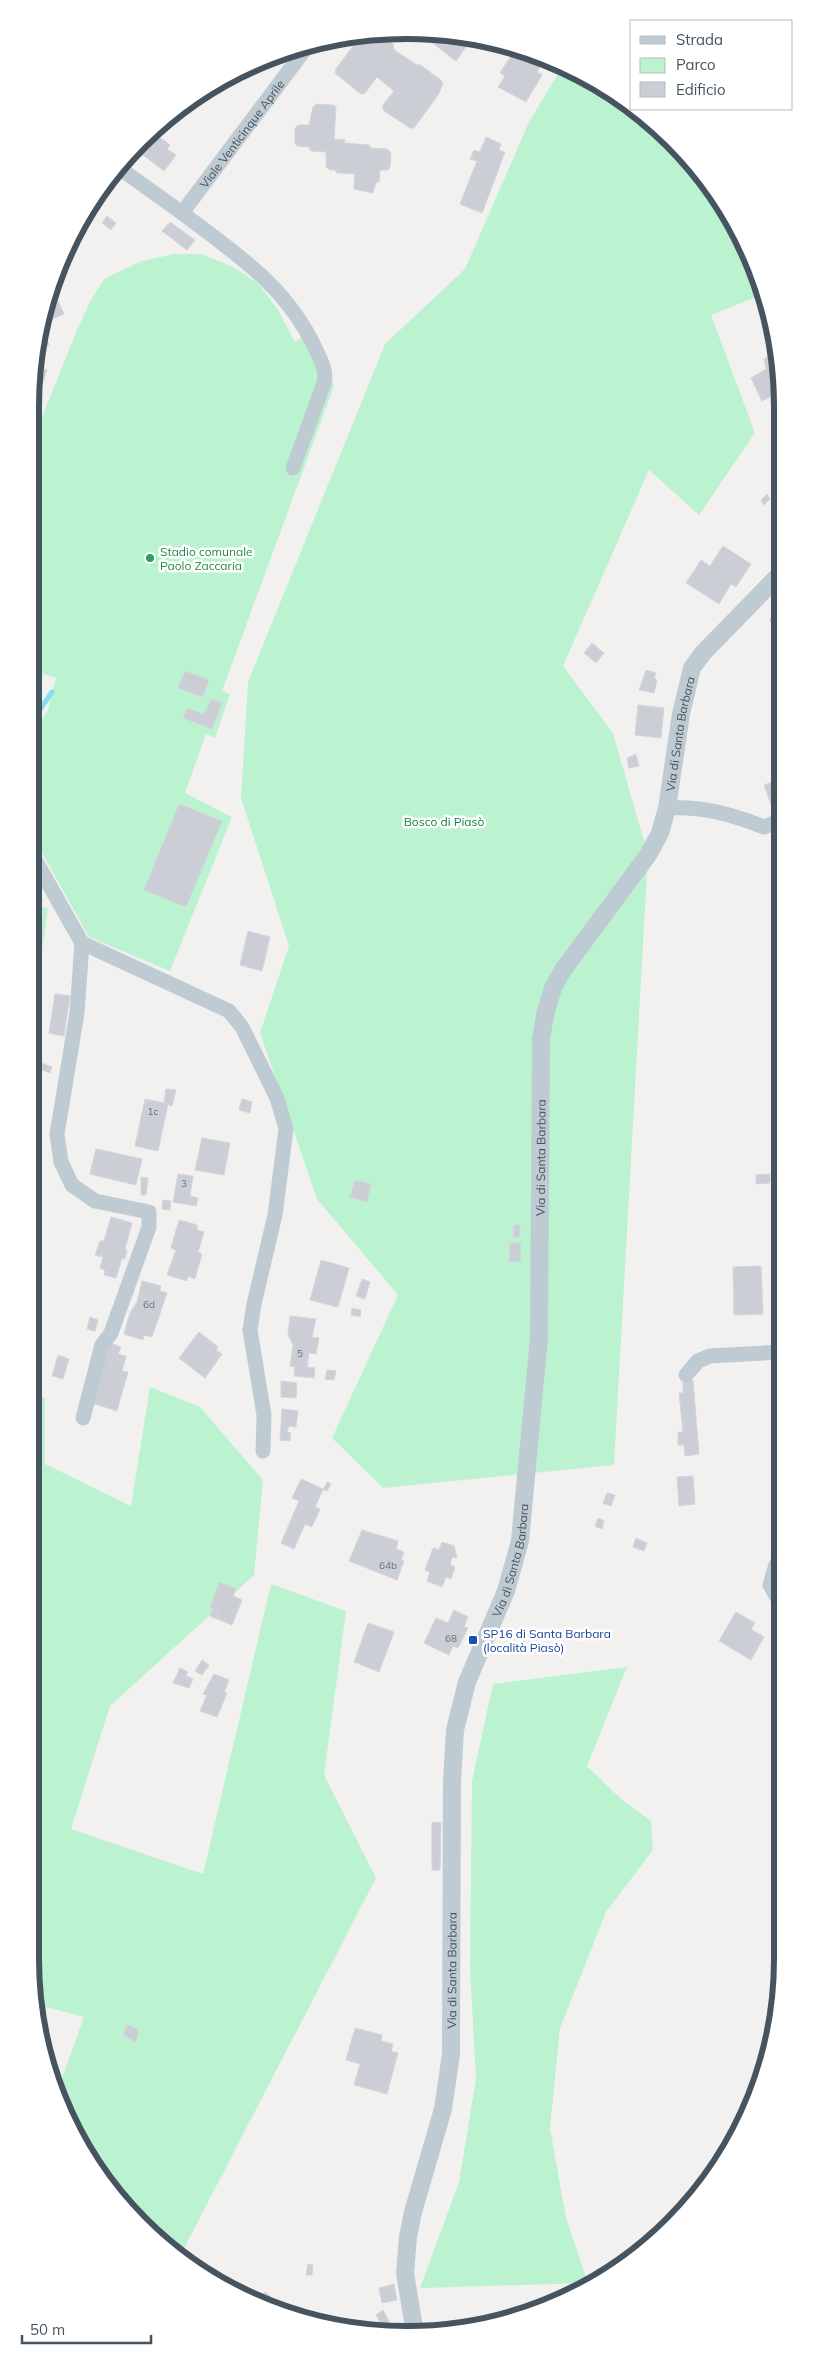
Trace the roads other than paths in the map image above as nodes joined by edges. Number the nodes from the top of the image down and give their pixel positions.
1 (301, 54) edge
2 (124, 171) edge
3 (176, 208) junction
4 (292, 468) dead end
5 (774, 580) edge
6 (667, 808) junction
7 (774, 822) edge
8 (39, 867) edge
9 (82, 943) junction
10 (774, 1352) edge
11 (686, 1375) dead end
12 (83, 1418) dead end
13 (263, 1451) dead end
14 (774, 1571) edge
15 (774, 1592) edge
16 (414, 2326) edge

1 - 3 street, Viale Venticinque Aprile
2 - 3 street
3 - 4 street
5 - 6 street, Via di Santa Barbara
6 - 7 street, Via di Santa Barbara
6 - 16 street, Via di Santa Barbara
8 - 9 street
9 - 12 street
9 - 13 street
10 - 11 street
14 - 15 street

